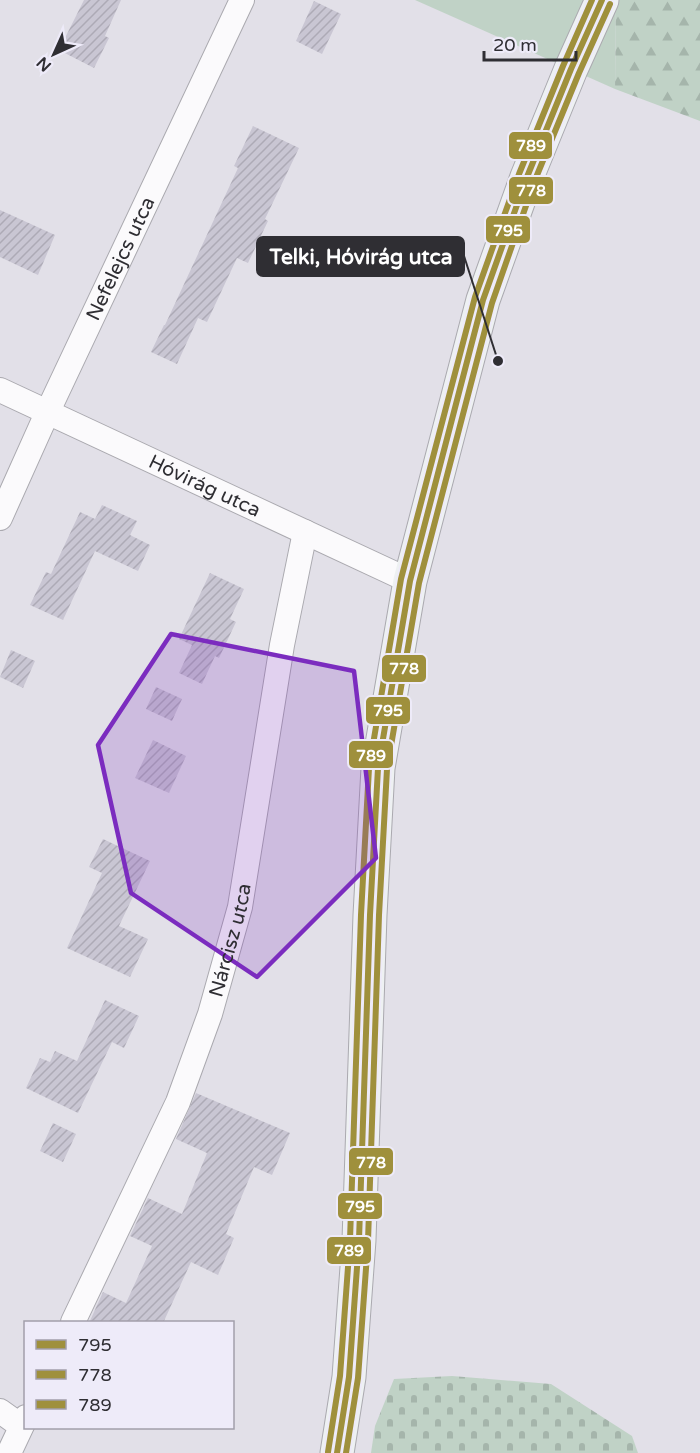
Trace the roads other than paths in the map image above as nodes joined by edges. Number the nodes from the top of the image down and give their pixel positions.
1 (242, 0) edge
2 (602, 0) edge
3 (0, 390) edge
4 (48, 411) junction
5 (0, 518) edge
6 (305, 532) junction
7 (410, 582) junction
8 (74, 1321) edge
9 (0, 1411) edge
10 (23, 1422) edge
11 (9, 1453) edge
12 (337, 1453) edge

1 - 4 street, Nefelejcs utca
2 - 7 main road
3 - 4 street, Hóvirág utca
4 - 5 street, Nefelejcs utca
4 - 6 street, Hóvirág utca
6 - 7 street, Hóvirág utca
6 - 8 street, Nárcisz utca
7 - 12 main road
9 - 10 street
10 - 11 street

